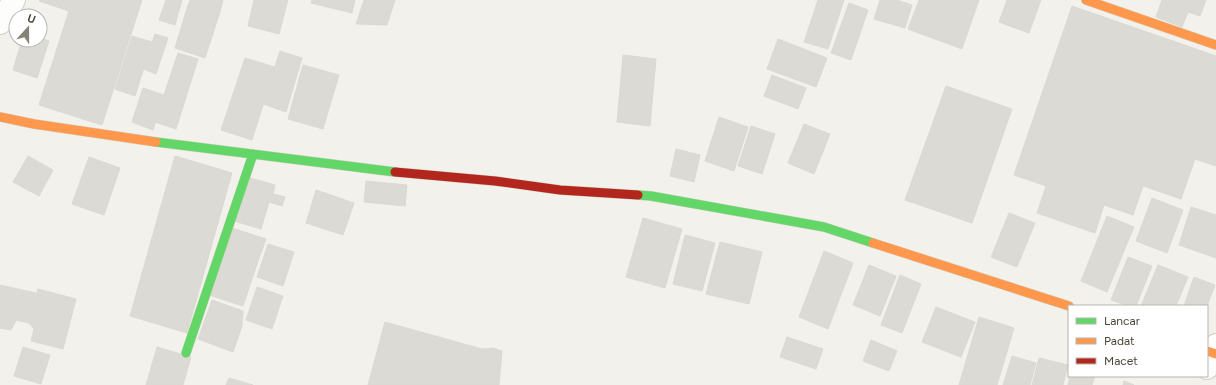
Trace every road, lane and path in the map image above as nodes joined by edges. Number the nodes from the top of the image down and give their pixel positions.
1 (14, 0) edge
2 (1086, 0) edge
3 (0, 23) edge
4 (1216, 45) edge
5 (0, 117) edge
6 (253, 154) junction
7 (1068, 306) edge
8 (186, 353) dead end

1 - 3 street
2 - 4 street
5 - 6 street
6 - 7 street
6 - 8 street

